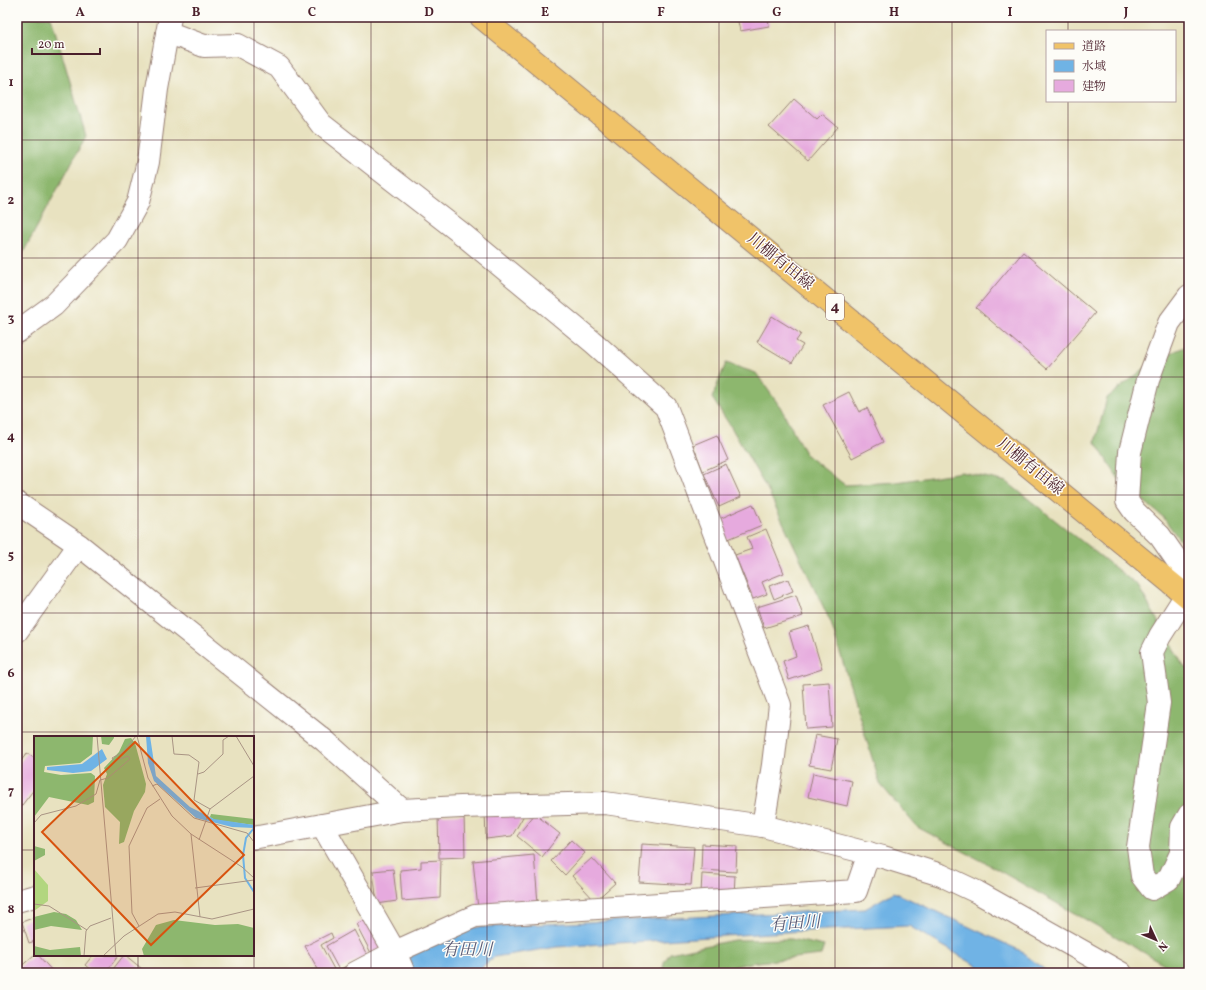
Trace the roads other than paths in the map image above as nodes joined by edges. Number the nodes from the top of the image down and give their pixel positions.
1 (481, 17) edge
2 (168, 25) edge
3 (1189, 296) edge
4 (17, 332) edge
5 (17, 503) edge
6 (79, 545) junction
7 (1187, 596) edge
8 (17, 632) edge
9 (402, 810) junction
10 (1189, 815) edge
11 (322, 825) junction
12 (763, 826) junction
13 (254, 838) edge
14 (869, 853) junction
15 (34, 896) edge
16 (17, 901) edge
17 (395, 952) junction
18 (355, 973) edge
19 (404, 973) edge
20 (1122, 973) edge

1 - 7 main road, 川棚有田線 / 4
2 - 4 street
2 - 12 street
3 - 7 street
5 - 6 street
6 - 8 street
6 - 9 street
7 - 10 street
9 - 11 street
9 - 12 street
11 - 13 street
11 - 17 street
12 - 14 street
14 - 17 street
14 - 20 street
15 - 16 street
17 - 18 street
17 - 19 street

